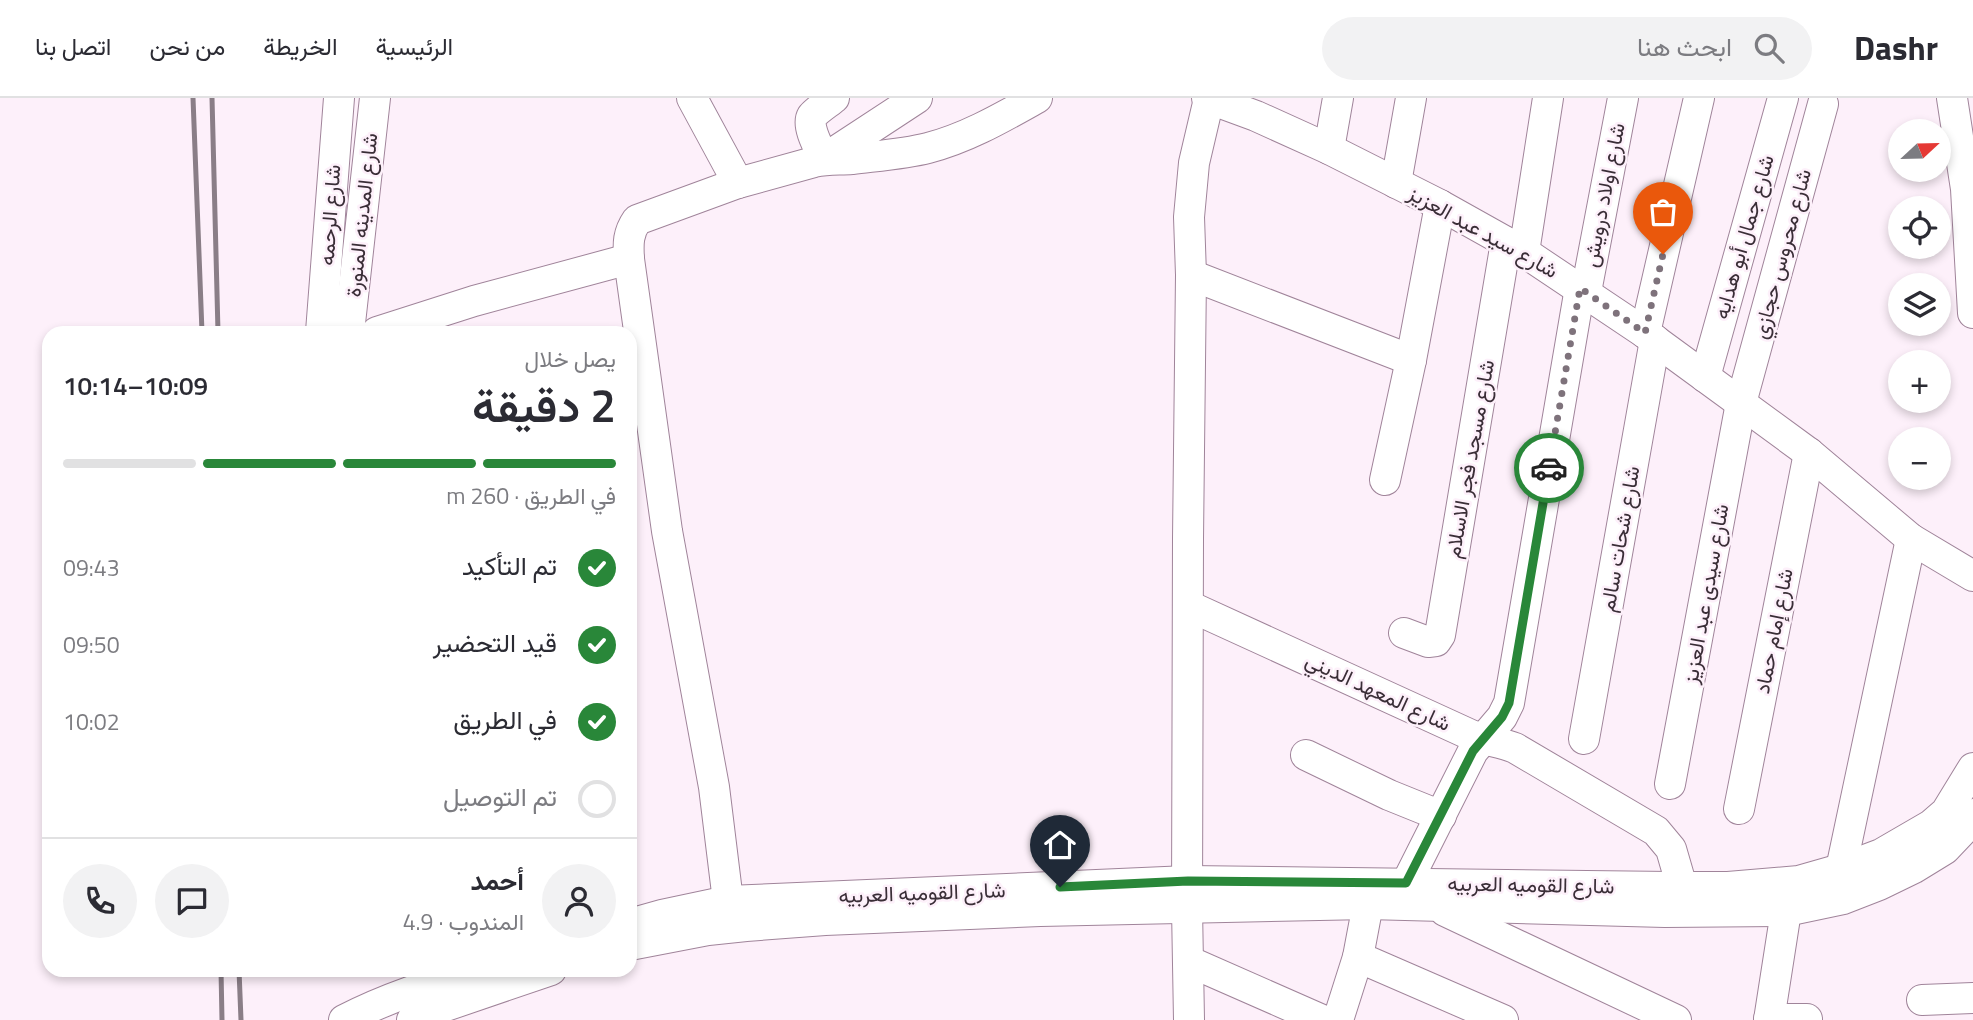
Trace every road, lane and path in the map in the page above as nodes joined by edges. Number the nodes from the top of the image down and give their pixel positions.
1 (339, 98) edge
2 (375, 98) edge
3 (692, 98) edge
4 (834, 98) edge
5 (917, 98) edge
6 (1037, 98) edge
7 (1208, 98) edge
8 (1338, 98) edge
9 (1411, 98) edge
10 (1548, 98) edge
11 (1623, 98) edge
12 (1699, 98) edge
13 (1783, 98) edge
14 (1952, 98) edge
15 (1824, 104) dead end
16 (1258, 107) edge
17 (1329, 149) junction
18 (824, 159) junction
19 (738, 183) junction
20 (1396, 183) junction
21 (1440, 205) junction
22 (1515, 247) junction
23 (629, 259) junction
24 (1191, 275) junction
25 (1583, 290) junction
26 (1973, 313) edge
27 (321, 326) edge
28 (350, 326) edge
29 (396, 326) edge
30 (634, 326) edge
31 (1650, 336) junction
32 (637, 355) edge
33 (1411, 360) junction
34 (1705, 377) junction
35 (1741, 403) junction
36 (1809, 453) junction
37 (1385, 480) dead end
38 (1911, 539) junction
39 (1973, 576) edge
40 (1189, 606) junction
41 (1405, 633) dead end
42 (1584, 739) dead end
43 (1482, 740) junction
44 (1306, 755) dead end
45 (1973, 768) edge
46 (1671, 784) dead end
47 (1739, 809) dead end
48 (1973, 814) edge
49 (1441, 816) junction
50 (1840, 869) junction
51 (1682, 887) junction
52 (1188, 895) junction
53 (1390, 897) junction
54 (728, 901) junction
55 (1434, 906) junction
56 (1786, 911) junction
57 (637, 922) edge
58 (637, 945) edge
59 (1358, 957) junction
60 (1188, 961) junction
61 (465, 977) edge
62 (522, 977) edge
63 (1973, 998) edge
64 (1922, 1000) dead end
65 (423, 1001) edge
66 (1769, 1019) edge
67 (1807, 1019) edge
68 (344, 1020) edge
69 (1189, 1020) edge
70 (1322, 1020) edge
71 (1338, 1020) edge
72 (1503, 1020) edge
73 (1676, 1020) edge

1 - 27 street, شارع الرحمه
2 - 28 street, شارع المدينه المنورة
3 - 19 street
4 - 18 street
5 - 18 street
6 - 18 street
7 - 16 street, شارع سيد عبد العزيز
7 - 24 street
8 - 17 street
9 - 20 street
10 - 22 street
11 - 25 street, شارع اولاد درويش
12 - 31 street, شارع شحات سالم
13 - 34 street, شارع جمال أبو هدايه
14 - 26 street
15 - 35 street, شارع محروس حجازي
16 - 17 street, شارع سيد عبد العزيز
17 - 20 street, شارع سيد عبد العزيز
18 - 19 street
19 - 23 street
20 - 21 street, شارع سيد عبد العزيز
21 - 22 street, شارع سيد عبد العزيز
21 - 33 street
22 - 25 street, شارع سيد عبد العزيز
22 - 41 street, شارع مسجد فجر الاسلام
23 - 29 street
23 - 30 street
24 - 33 street
24 - 40 street
25 - 31 street, شارع سيد عبد العزيز
25 - 43 street, شارع اولاد درويش
31 - 34 street, شارع سيد عبد العزيز
31 - 42 street, شارع شحات سالم
32 - 54 street
33 - 37 street
34 - 35 street, شارع سيد عبد العزيز
35 - 36 street, شارع سيد عبد العزيز
35 - 46 street, شارع سيدى عبد العزيز
36 - 38 street, شارع سيد عبد العزيز
36 - 47 street, شارع إمام حماد
38 - 39 street, شارع سيد عبد العزيز
38 - 50 street
40 - 43 street, شارع المعهد الديني
40 - 52 street
43 - 49 street, شارع اولاد درويش
43 - 51 street, شارع المعهد الديني
44 - 49 street
45 - 50 street, شارع القوميه العربيه
48 - 56 street, شارع القوميه العربيه
49 - 53 street, شارع اولاد درويش
50 - 51 street, شارع القوميه العربيه
51 - 53 street, شارع القوميه العربيه
52 - 53 street, شارع القوميه العربيه
52 - 53 street, شارع القوميه العربيه
52 - 54 street, شارع القوميه العربيه
52 - 58 street, شارع القوميه العربيه
52 - 60 street
53 - 55 street, شارع القوميه العربيه
53 - 59 street, شارع اولاد درويش
54 - 57 street, شارع القوميه العربيه
55 - 56 street, شارع القوميه العربيه
55 - 73 street
56 - 66 street
59 - 71 street, شارع اولاد درويش
59 - 72 street
60 - 69 street
60 - 70 street
61 - 65 street
62 - 65 street
63 - 64 street
65 - 68 street
66 - 67 street

